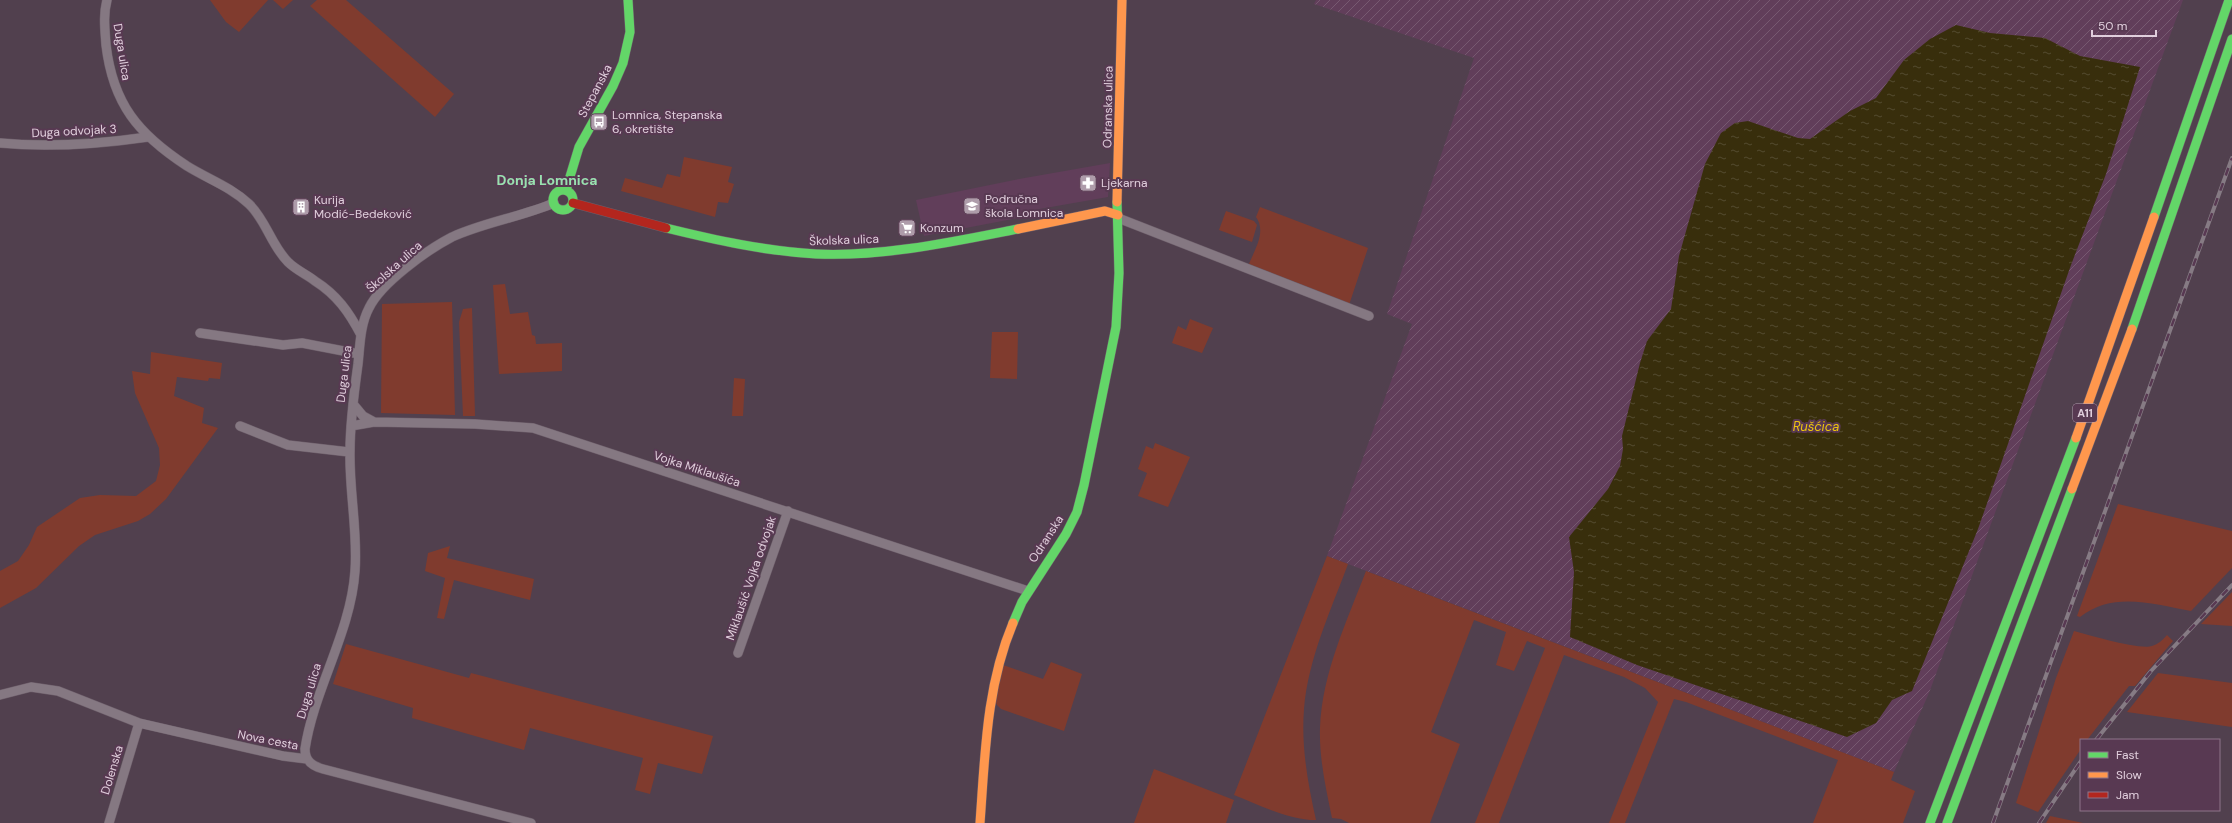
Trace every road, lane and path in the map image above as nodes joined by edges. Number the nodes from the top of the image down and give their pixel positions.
1 (107, 0) edge
2 (628, 0) edge
3 (1122, 0) edge
4 (2229, 0) edge
5 (2232, 39) edge
6 (148, 137) junction
7 (0, 143) edge
8 (566, 190) junction
9 (554, 203) junction
10 (573, 203) junction
11 (1118, 216) junction
12 (1369, 316) dead end
13 (200, 333) dead end
14 (361, 335) junction
15 (359, 354) junction
16 (353, 404) junction
17 (374, 422) junction
18 (240, 426) dead end
19 (351, 426) junction
20 (350, 452) junction
21 (788, 511) junction
22 (1028, 591) junction
23 (738, 653) dead end
24 (0, 695) edge
25 (139, 723) junction
26 (306, 759) junction
27 (109, 823) edge
28 (531, 823) edge
29 (980, 823) edge
30 (1930, 823) edge
31 (1947, 823) edge

1 - 6 street, Duga ulica
2 - 8 main road, Stepanska
3 - 11 main road, Odranska ulica
4 - 30 main road, A11
5 - 31 main road, A11
6 - 7 street, Duga odvojak 3
6 - 14 street, Duga ulica
8 - 9 main road
8 - 10 main road
9 - 10 main road, Školska ulica
9 - 14 street, Školska ulica
10 - 11 main road, Školska ulica
11 - 12 street
11 - 22 main road, Odranska
13 - 15 street
14 - 15 street, Duga ulica
15 - 16 street, Duga ulica
16 - 17 street
16 - 19 street, Duga ulica
17 - 19 street, Vojka Miklaušića
17 - 21 street, Vojka Miklaušića
18 - 20 street
19 - 20 street, Duga ulica
20 - 26 street, Duga ulica
21 - 22 street, Vojka Miklaušića
21 - 23 street, Miklaušić Vojka odvojak
22 - 29 main road, Odranska
24 - 25 street, Nova cesta
25 - 26 street, Nova cesta
25 - 27 street, Dolenska
26 - 28 street, Nova cesta

